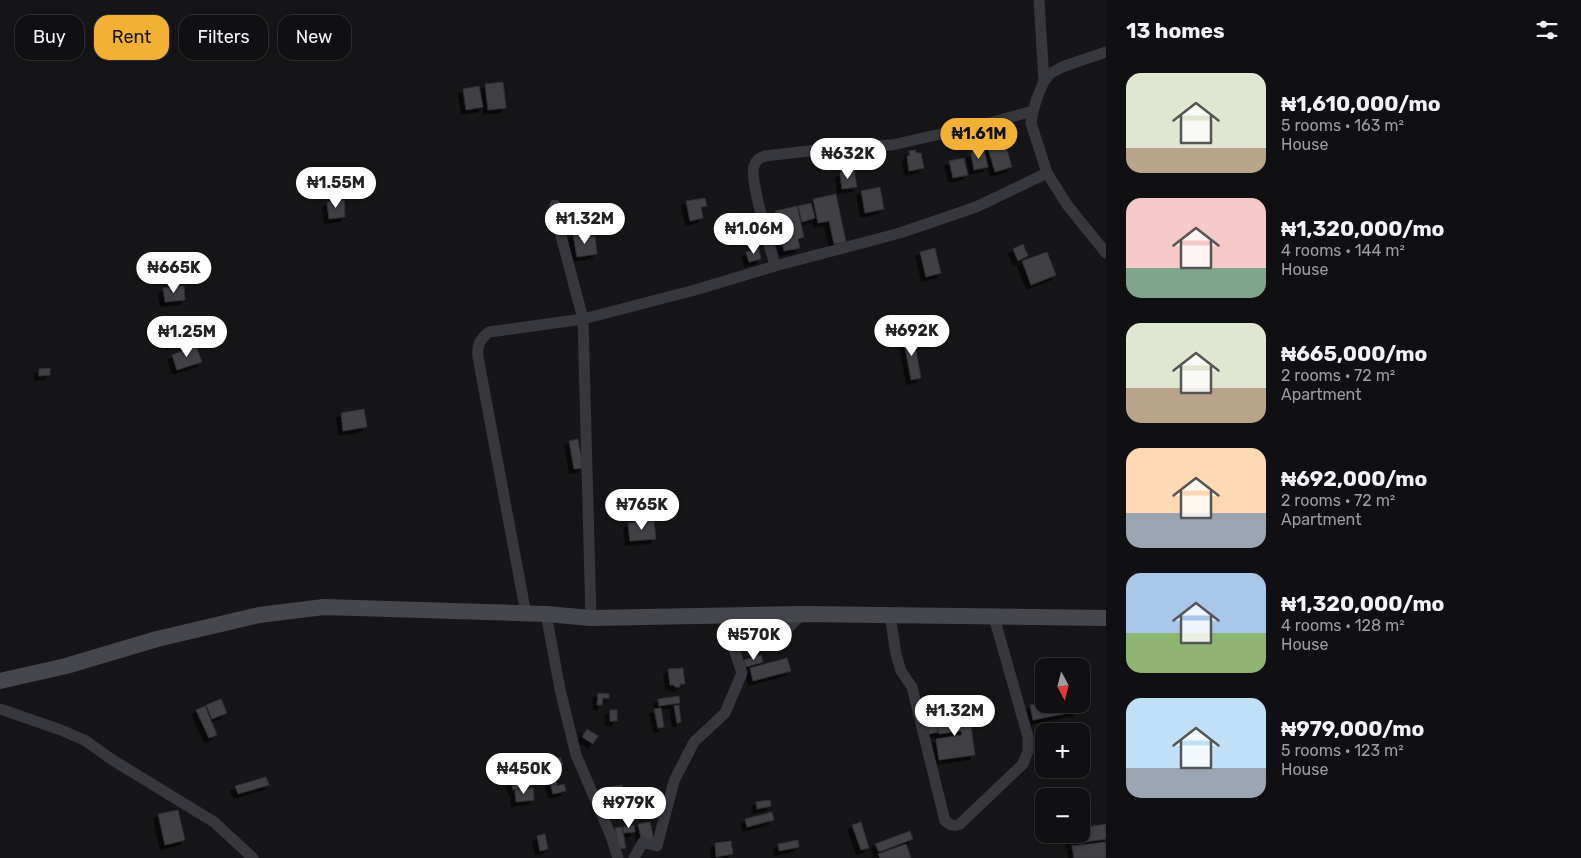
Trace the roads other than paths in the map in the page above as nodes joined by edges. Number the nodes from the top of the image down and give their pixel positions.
1 (1038, 0) edge
2 (1106, 52) edge
3 (1044, 81) junction
4 (1032, 111) junction
5 (1047, 173) junction
6 (555, 205) dead end
7 (1106, 253) edge
8 (775, 266) junction
9 (584, 318) junction
10 (526, 614) junction
11 (546, 614) junction
12 (802, 614) junction
13 (890, 615) junction
14 (994, 616) junction
15 (591, 618) junction
16 (1106, 618) edge
17 (0, 681) edge
18 (0, 709) edge
19 (253, 858) edge
20 (618, 858) edge
21 (634, 858) edge

1 - 3 street
2 - 3 street
3 - 4 street
4 - 5 street
4 - 8 street
5 - 7 street
5 - 8 street
6 - 9 street
8 - 9 street
9 - 10 street
9 - 15 street
10 - 11 street
10 - 17 street
11 - 15 street
11 - 20 street
12 - 13 street
12 - 15 street
12 - 21 street
13 - 14 street
13 - 14 street
14 - 16 street
18 - 19 street

